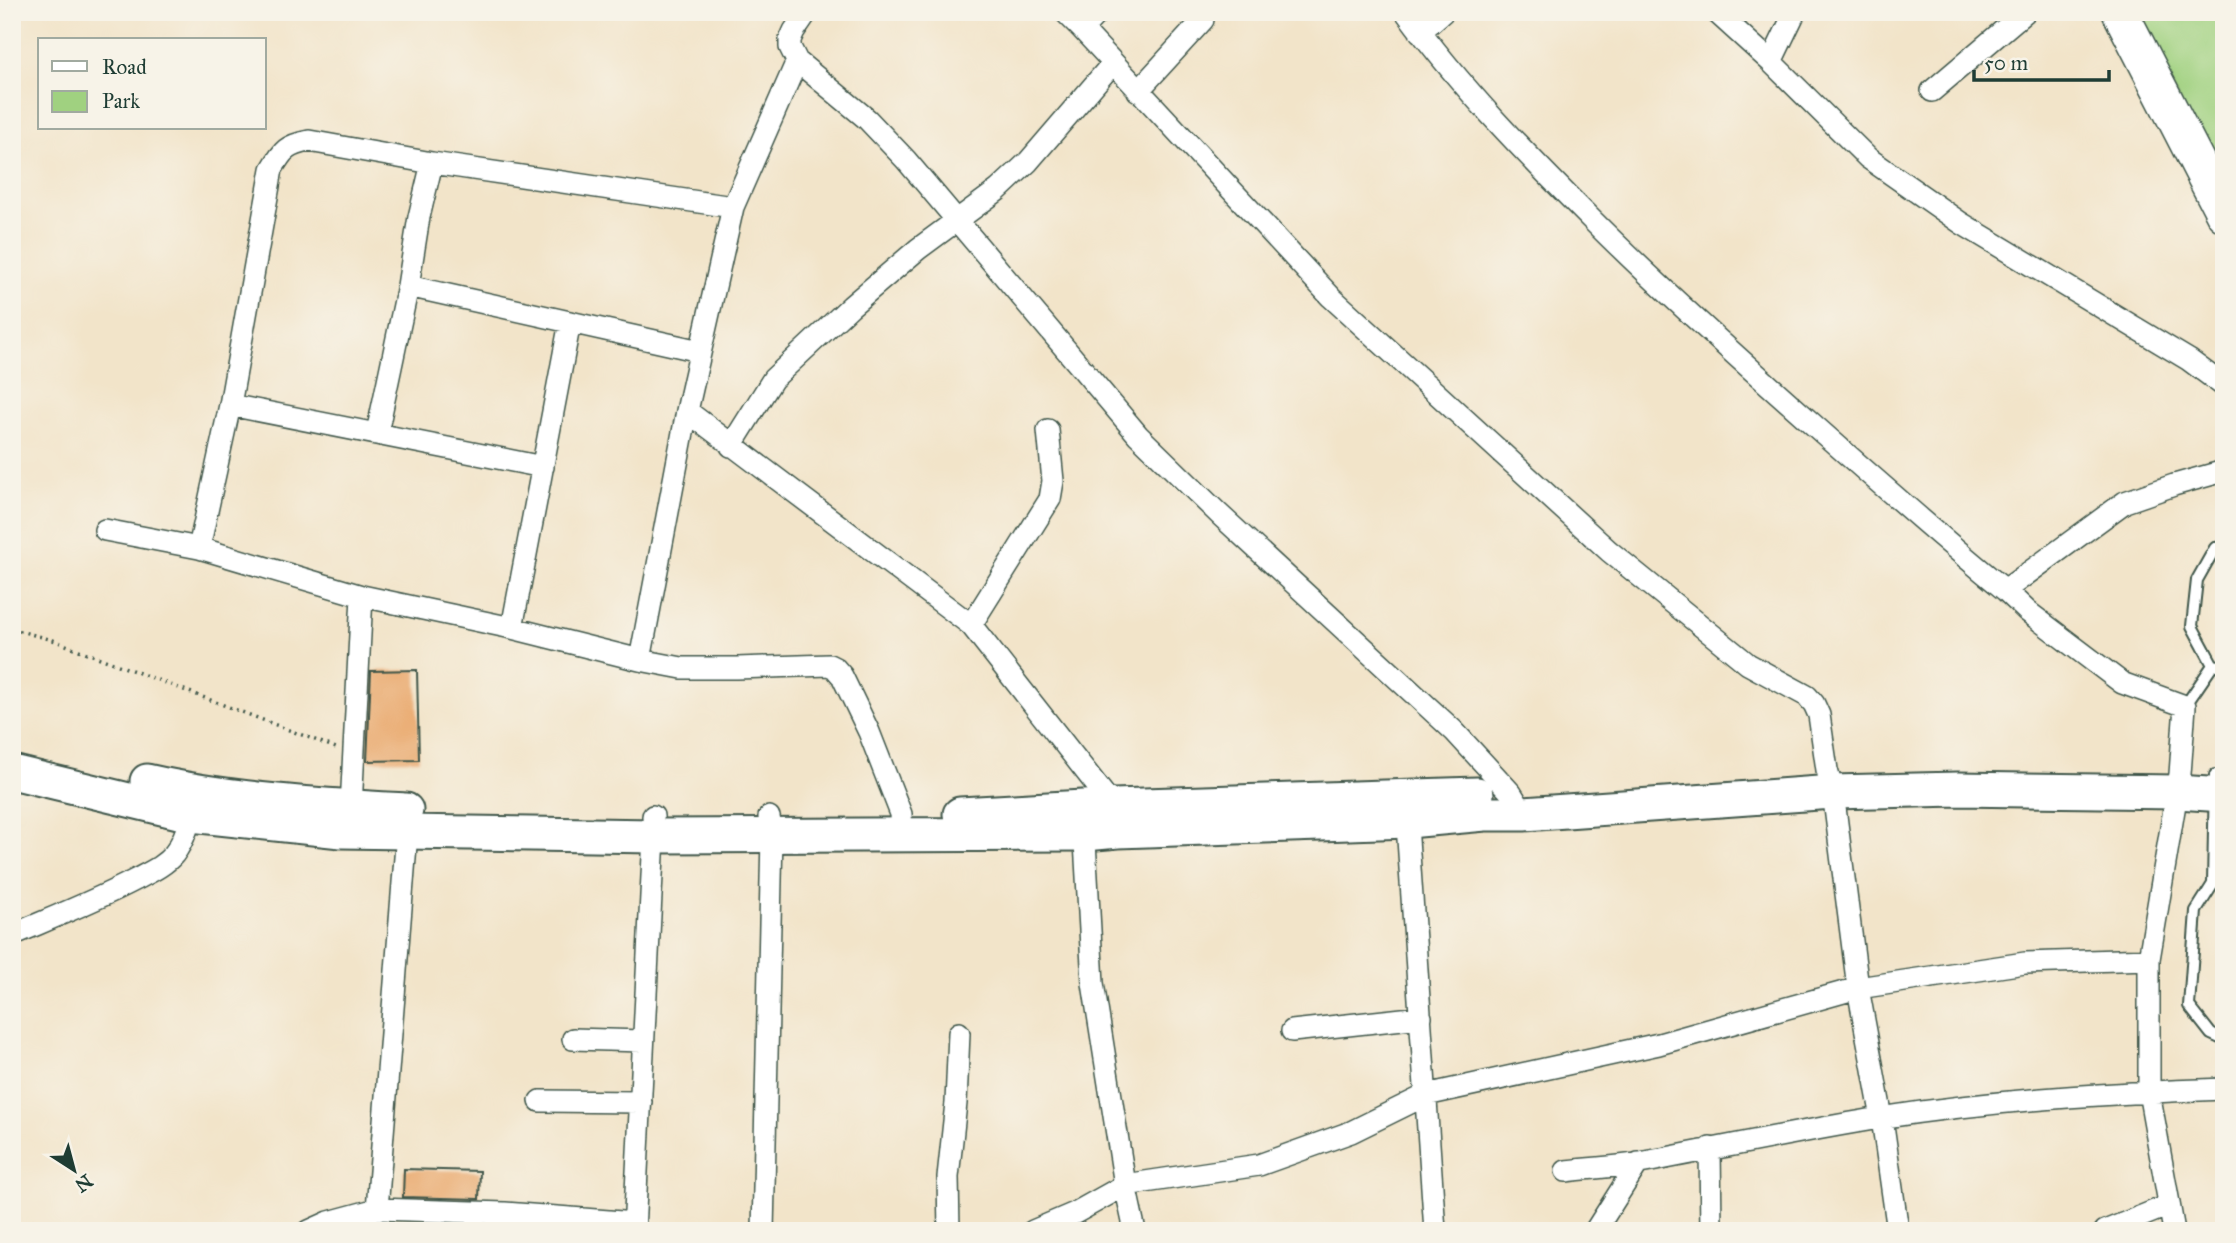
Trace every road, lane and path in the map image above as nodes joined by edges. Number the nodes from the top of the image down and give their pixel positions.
1 (807, 12) edge
2 (1065, 12) edge
3 (1098, 12) edge
4 (1406, 12) edge
5 (1443, 12) edge
6 (1717, 12) edge
7 (1795, 12) edge
8 (2025, 12) edge
9 (2119, 12) edge
10 (1203, 20) dead end
11 (1082, 29) junction
12 (1420, 32) junction
13 (797, 61) junction
14 (1771, 62) junction
15 (1113, 63) junction
16 (1138, 90) junction
17 (1932, 91) dead end
18 (432, 163) junction
19 (733, 207) junction
20 (2224, 214) edge
21 (957, 221) junction
22 (408, 286) junction
23 (570, 322) junction
24 (700, 351) junction
25 (2224, 386) edge
26 (230, 405) junction
27 (687, 411) junction
28 (1048, 430) dead end
29 (377, 433) junction
30 (731, 446) junction
31 (542, 467) junction
32 (2224, 471) edge
33 (105, 530) dead end
34 (2224, 547) edge
35 (199, 548) junction
36 (2005, 590) junction
37 (362, 597) junction
38 (971, 625) junction
39 (512, 628) junction
40 (12, 629) edge
41 (640, 660) junction
42 (2218, 666) edge
43 (2185, 706) junction
44 (12, 749) edge
45 (355, 755) junction
46 (12, 772) edge
47 (1830, 781) junction
48 (2179, 783) junction
49 (2219, 785) edge
50 (193, 803) junction
51 (1518, 803) junction
52 (351, 807) junction
53 (1406, 809) junction
54 (408, 820) junction
55 (1100, 820) junction
56 (902, 825) junction
57 (654, 826) junction
58 (770, 826) junction
59 (2218, 883) edge
60 (12, 934) edge
61 (2149, 959) junction
62 (1858, 988) junction
63 (1421, 1017) junction
64 (1292, 1031) dead end
65 (959, 1033) dead end
66 (573, 1039) dead end
67 (2224, 1040) edge
68 (643, 1041) junction
69 (2224, 1089) edge
70 (2149, 1091) junction
71 (1426, 1095) junction
72 (540, 1101) dead end
73 (641, 1102) junction
74 (1882, 1118) junction
75 (1710, 1148) junction
76 (1638, 1163) junction
77 (1566, 1171) dead end
78 (1125, 1185) junction
79 (2169, 1205) junction
80 (377, 1209) junction
81 (2146, 1214) junction
82 (634, 1227) edge
83 (309, 1231) edge
84 (763, 1231) edge
85 (948, 1231) edge
86 (1033, 1231) edge
87 (1135, 1231) edge
88 (1436, 1231) edge
89 (1595, 1231) edge
90 (1711, 1231) edge
91 (1898, 1231) edge
92 (2105, 1231) edge
93 (2129, 1231) edge
94 (2174, 1231) edge

1 - 13 street
2 - 11 street
3 - 11 street
4 - 12 street
5 - 12 street
6 - 14 street
7 - 14 street
8 - 17 street
9 - 20 highway
10 - 16 street
11 - 15 street
12 - 36 street
13 - 19 street
13 - 21 street
14 - 25 street
15 - 16 street
15 - 21 street
16 - 47 street
18 - 19 street
18 - 22 street
18 - 26 street
19 - 24 street
21 - 30 street
21 - 51 street
22 - 23 street
22 - 29 street
23 - 24 street
23 - 31 street
24 - 27 street
26 - 29 street
26 - 35 street
27 - 30 street
27 - 41 street
28 - 38 street
29 - 31 street
30 - 38 street
31 - 39 street
32 - 36 street
33 - 35 street
34 - 42 lane
35 - 37 street
36 - 43 street
37 - 39 street
37 - 45 street
38 - 55 street
39 - 41 street
40 - 45 path
41 - 56 street
42 - 43 lane
43 - 48 street
44 - 50 main road
45 - 52 street
46 - 50 main road
47 - 48 main road
47 - 51 main road
47 - 62 street
48 - 49 main road
48 - 61 street
49 - 59 lane
50 - 52 main road
50 - 54 main road
50 - 60 street
51 - 53 main road
52 - 54 main road
53 - 55 main road
53 - 63 street
54 - 57 main road
54 - 80 street
55 - 56 main road
55 - 78 street
56 - 58 main road
57 - 58 main road
57 - 68 street
58 - 84 street
59 - 67 lane
61 - 62 street
61 - 70 street
62 - 71 street
62 - 74 street
63 - 64 street
63 - 71 street
65 - 85 street
66 - 68 street
68 - 73 street
69 - 70 street
70 - 74 street
70 - 79 street
71 - 78 street
71 - 88 street
72 - 73 street
73 - 82 street
74 - 75 street
74 - 91 street
75 - 76 street
75 - 90 street
76 - 77 street
76 - 89 street
78 - 86 street
78 - 87 street
79 - 81 street
79 - 94 street
80 - 82 street
80 - 83 street
81 - 92 street
81 - 93 street

